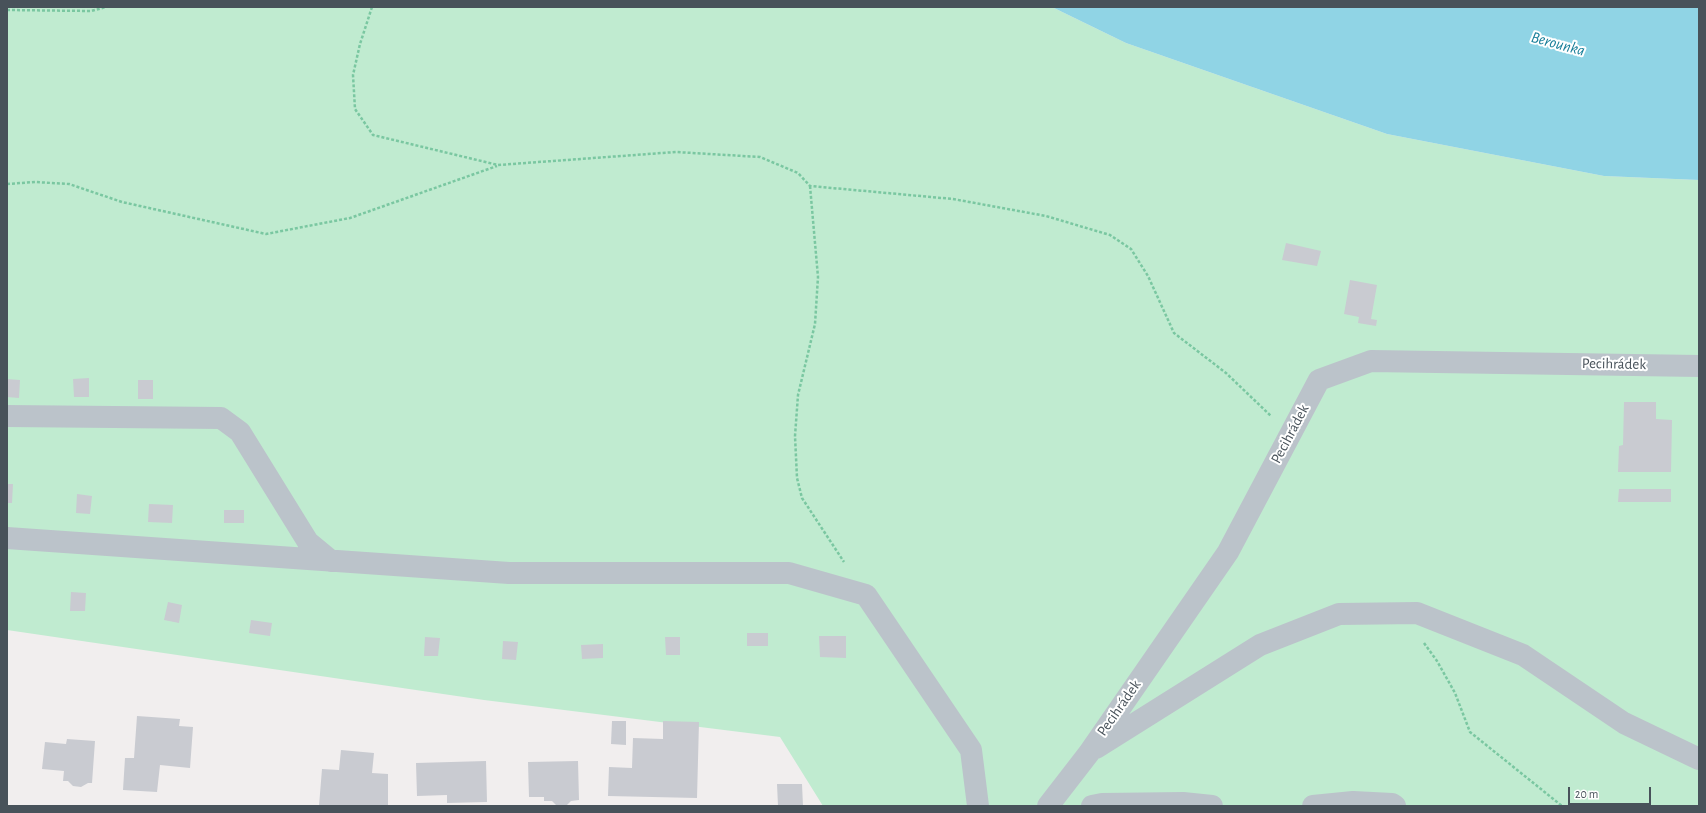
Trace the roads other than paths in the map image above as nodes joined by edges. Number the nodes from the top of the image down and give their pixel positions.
1 (1699, 366) edge
2 (7, 416) edge
3 (7, 538) edge
4 (331, 561) junction
5 (1089, 753) junction
6 (1699, 759) edge
7 (978, 806) edge
8 (1048, 806) edge
9 (1092, 806) edge
10 (1212, 806) edge
11 (1313, 806) edge
12 (1395, 806) edge

1 - 5 street, Pecihrádek
2 - 4 street
3 - 4 street
4 - 7 street
5 - 6 street
5 - 8 street, Pecihrádek
9 - 10 street
11 - 12 street

